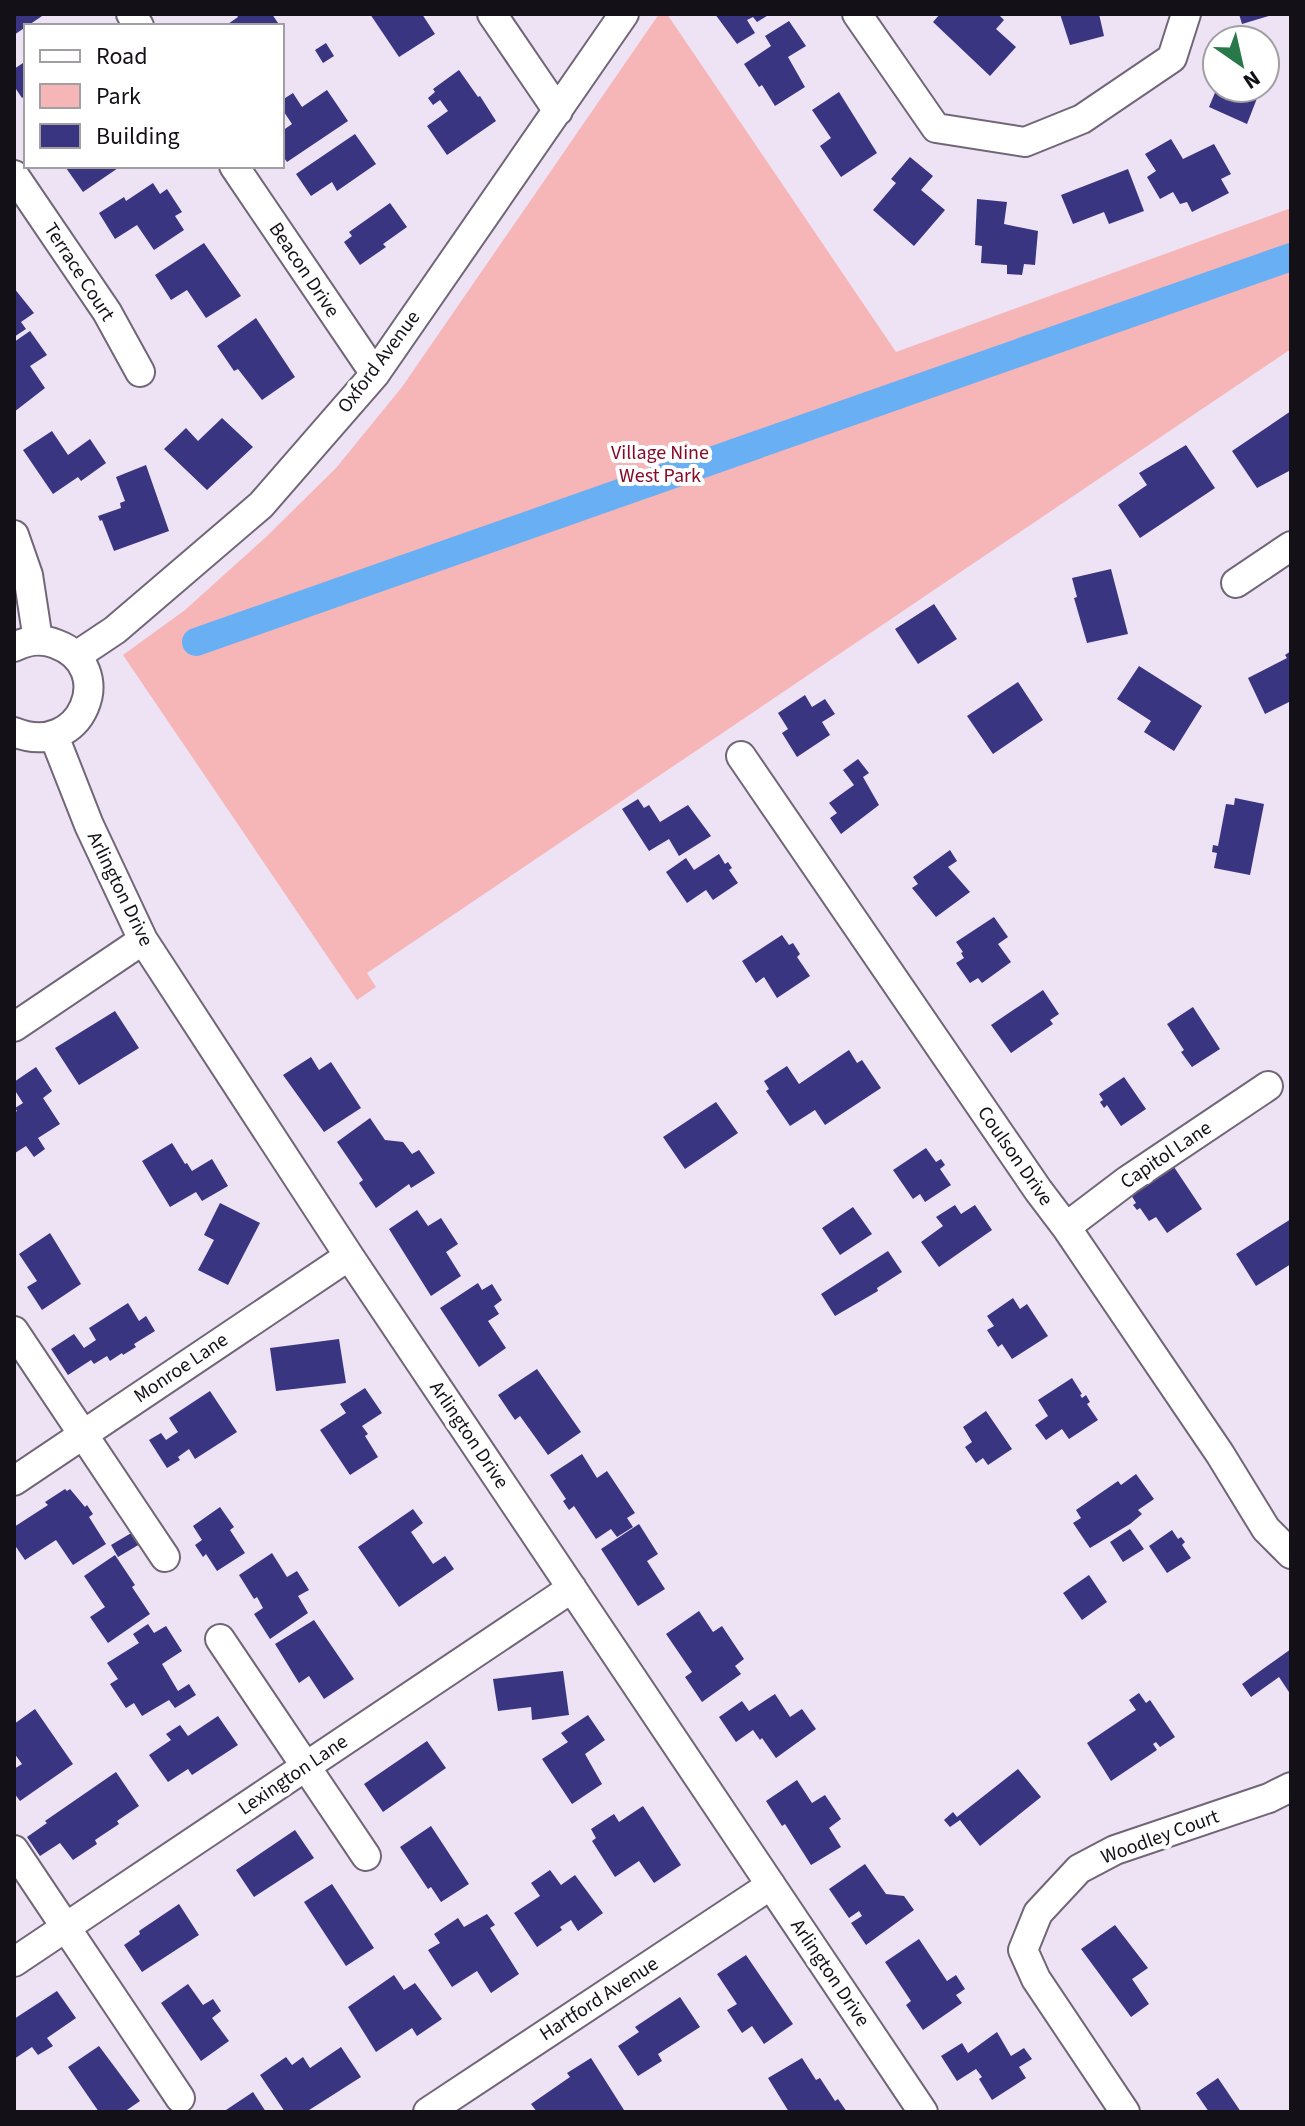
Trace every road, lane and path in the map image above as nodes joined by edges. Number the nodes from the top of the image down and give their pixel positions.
1 (492, 14) edge
2 (624, 14) edge
3 (857, 14) edge
4 (1186, 14) edge
5 (558, 111) junction
6 (235, 168) edge
7 (14, 175) edge
8 (140, 372) dead end
9 (375, 374) junction
10 (14, 535) edge
11 (1291, 546) edge
12 (1236, 583) dead end
13 (26, 644) edge
14 (76, 656) junction
15 (14, 732) edge
16 (54, 736) junction
17 (741, 756) dead end
18 (143, 940) junction
19 (14, 1027) edge
20 (1268, 1086) dead end
21 (1066, 1227) junction
22 (349, 1256) junction
23 (14, 1331) edge
24 (83, 1434) junction
25 (14, 1481) edge
26 (1291, 1554) edge
27 (165, 1557) dead end
28 (572, 1588) junction
29 (220, 1639) dead end
30 (306, 1767) junction
31 (1291, 1787) edge
32 (14, 1850) edge
33 (366, 1856) dead end
34 (771, 1885) junction
35 (66, 1927) junction
36 (14, 1962) edge
37 (180, 2098) dead end
38 (428, 2112) edge
39 (923, 2112) edge
40 (1125, 2112) edge

1 - 5 street
2 - 5 street, Oxford Avenue
3 - 4 street
5 - 9 street, Oxford Avenue
6 - 9 street, Beacon Drive
7 - 8 street, Terrace Court
9 - 14 street, Oxford Avenue
10 - 13 street
11 - 12 street
13 - 14 street
14 - 16 street
15 - 16 street
16 - 18 street, Arlington Drive
17 - 21 street, Coulson Drive
18 - 19 street
18 - 22 street, Arlington Drive
20 - 21 street, Capitol Lane
21 - 26 street, Coulson Drive
22 - 24 street, Monroe Lane
22 - 28 street, Arlington Drive
23 - 24 street
24 - 25 street, Monroe Lane
24 - 27 street
28 - 30 street, Lexington Lane
28 - 34 street, Arlington Drive
29 - 30 street
30 - 33 street
30 - 35 street, Lexington Lane
31 - 40 street, Woodley Court
32 - 35 street
34 - 38 street, Hartford Avenue
34 - 39 street, Arlington Drive
35 - 36 street, Lexington Lane
35 - 37 street

